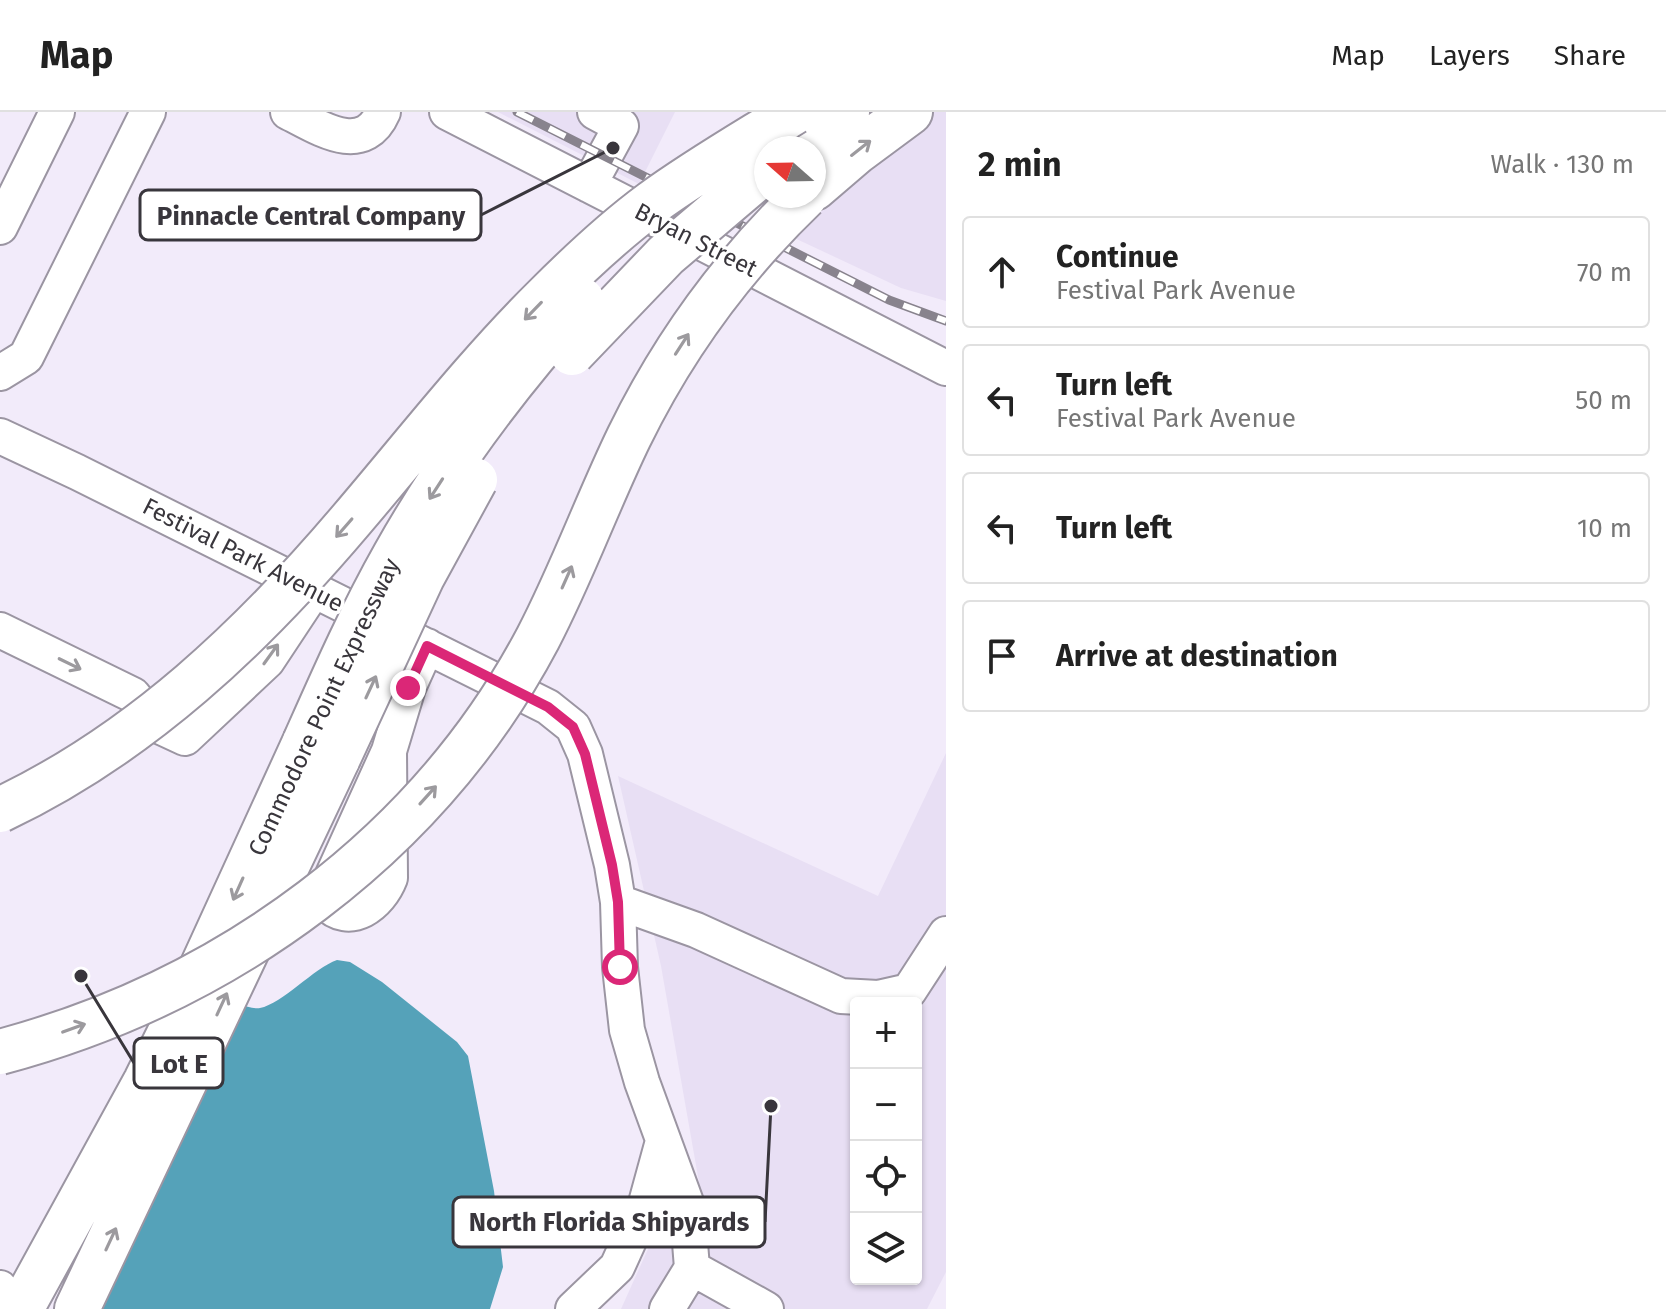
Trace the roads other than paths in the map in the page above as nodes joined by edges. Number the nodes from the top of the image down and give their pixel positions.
1 (57, 112) edge
2 (148, 112) edge
3 (288, 112) edge
4 (383, 112) edge
5 (447, 112) edge
6 (595, 112) edge
7 (796, 112) edge
8 (847, 112) edge
9 (910, 112) edge
10 (485, 120) edge
11 (812, 136) edge
12 (826, 178) edge
13 (754, 180) edge
14 (589, 185) junction
15 (794, 208) edge
16 (3, 212) edge
17 (946, 368) edge
18 (0, 373) edge
19 (0, 436) edge
20 (314, 590) junction
21 (0, 630) edge
22 (427, 646) junction
23 (220, 660) junction
24 (322, 750) junction
25 (389, 751) dead end
26 (0, 785) edge
27 (0, 810) edge
28 (618, 902) junction
29 (946, 934) edge
30 (0, 1052) edge
31 (663, 1141) junction
32 (692, 1268) junction
33 (0, 1288) edge
34 (20, 1309) edge
35 (77, 1309) edge
36 (573, 1309) edge
37 (667, 1309) edge
38 (766, 1309) edge

1 - 16 street
2 - 18 street
3 - 4 street
5 - 10 street, Bryan Street
6 - 14 street
7 -> 23 highway, bridge
7 -> 24 highway, Commodore Point Expressway, bridge
8 - 11 highway
12 -> 9 highway
10 - 14 street, Bryan Street
24 -> 13 highway, Commodore Point Expressway, bridge
14 - 17 street, Bryan Street
30 -> 15 highway, bridge
19 - 20 street, Festival Park Avenue
21 -> 20 street
20 - 22 street, Festival Park Avenue
22 - 25 street
22 - 28 street, Festival Park Avenue
23 - 26 highway, bridge
23 - 27 highway, bridge
24 -> 34 highway, Commodore Point Expressway
35 -> 24 highway, Commodore Point Expressway
28 - 29 street
28 - 31 street, Festival Park Avenue
31 - 32 street, Festival Park Avenue
31 - 36 street
32 - 37 street
32 - 38 street
33 - 34 street

